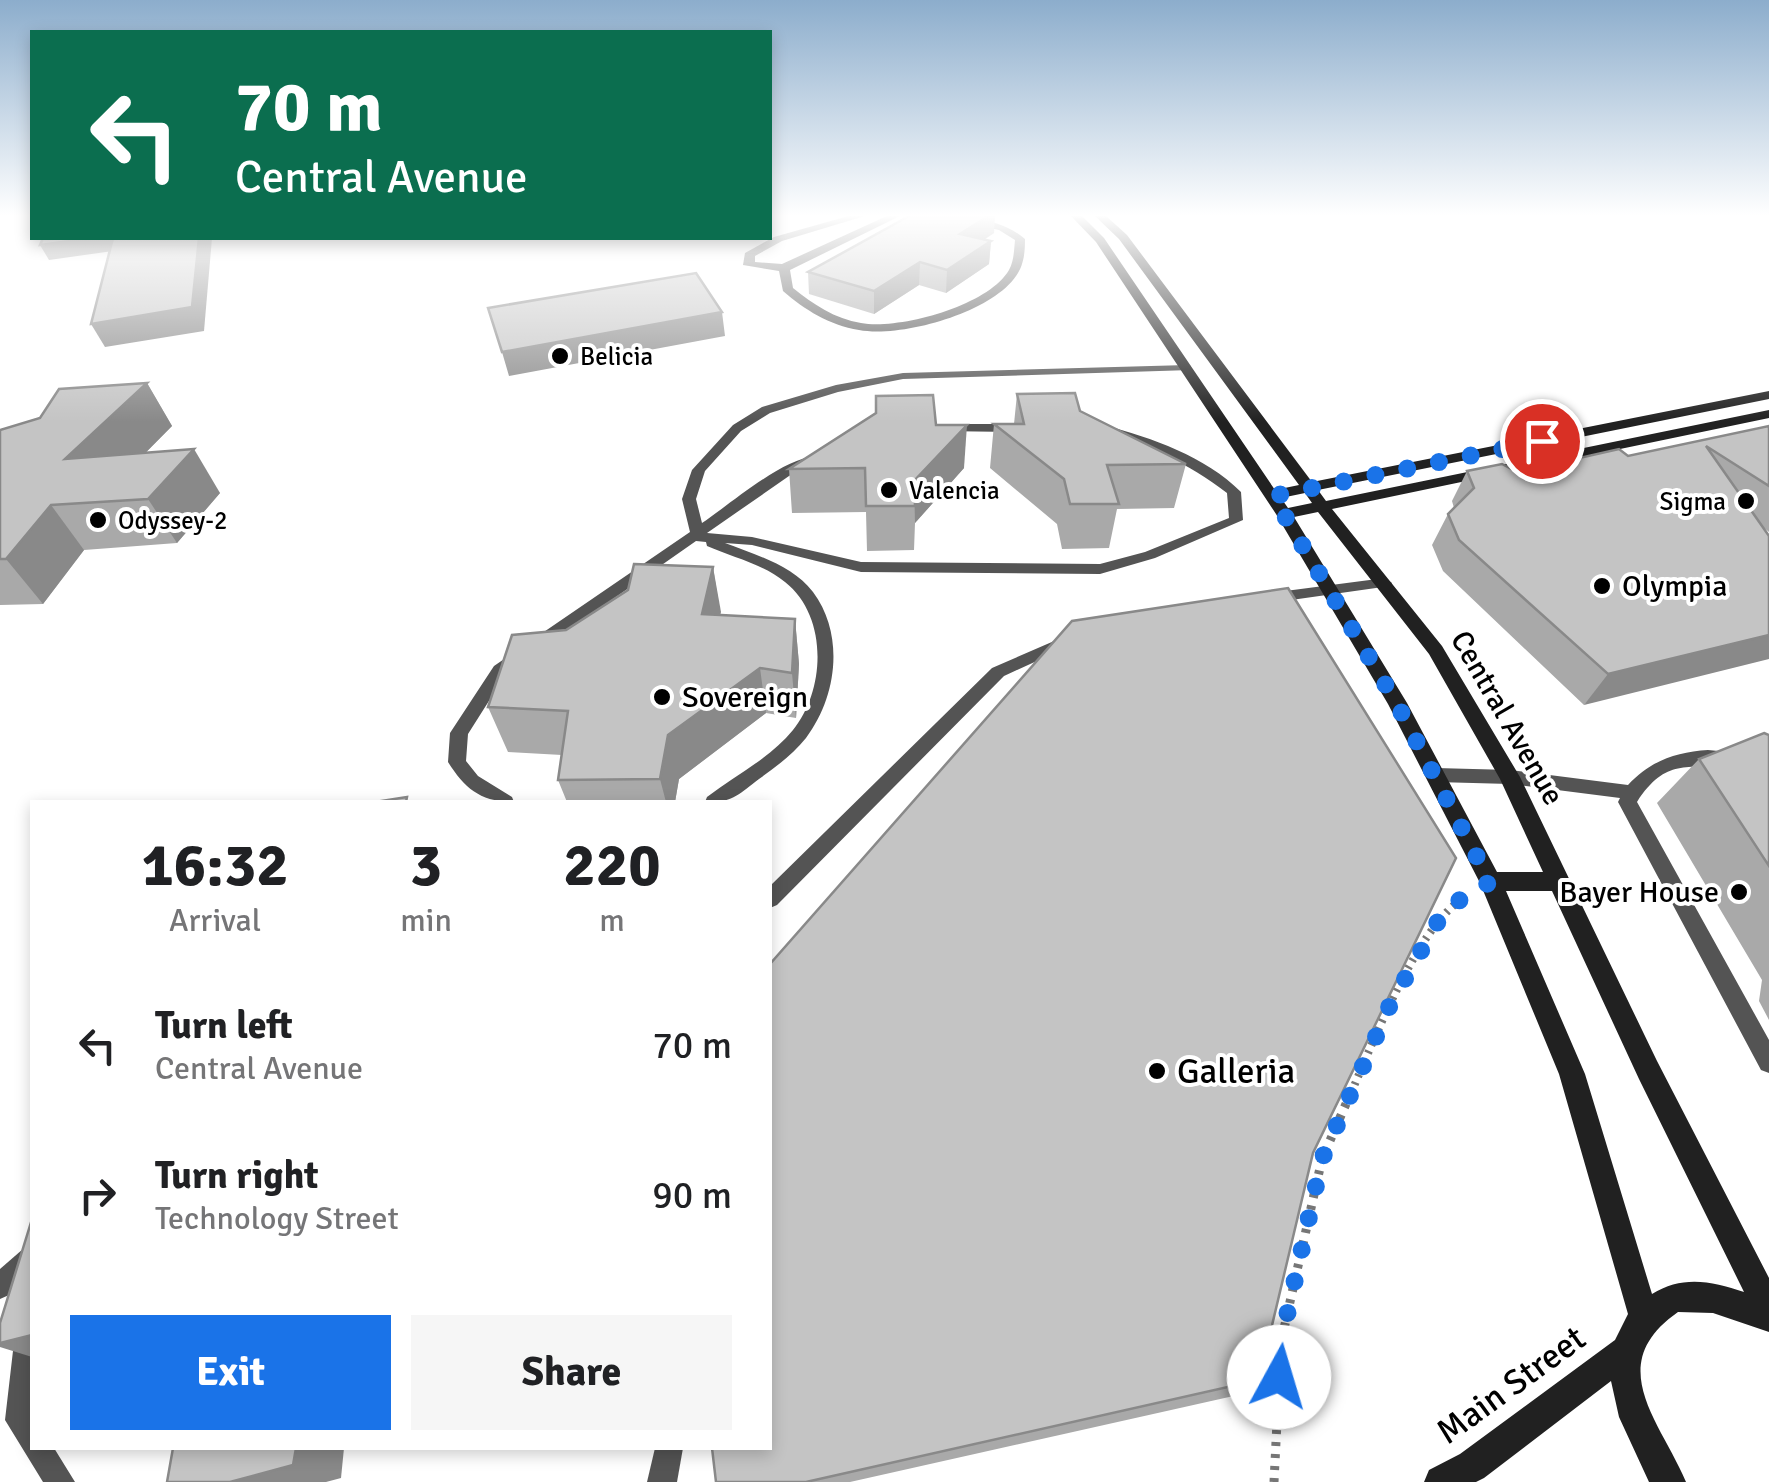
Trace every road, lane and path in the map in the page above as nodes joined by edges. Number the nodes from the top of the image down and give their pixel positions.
1 (786, 284) edge
2 (796, 284) edge
3 (1000, 284) edge
4 (1130, 284) edge
5 (1158, 284) edge
6 (787, 289) junction
7 (1186, 368) junction
8 (1769, 395) edge
9 (1769, 414) edge
10 (1619, 426) junction
11 (923, 428) edge
12 (1022, 428) edge
13 (1081, 428) edge
14 (1640, 440) junction
15 (826, 452) edge
16 (1316, 497) junction
17 (1279, 504) junction
18 (698, 536) junction
19 (1385, 583) junction
20 (1330, 589) junction
21 (1244, 602) edge
22 (1092, 632) edge
23 (1738, 764) edge
24 (1436, 774) junction
25 (1510, 777) junction
26 (1632, 793) junction
27 (502, 800) edge
28 (716, 800) edge
29 (1560, 880) junction
30 (1490, 882) junction
31 (772, 897) edge
32 (1769, 1062) edge
33 (30, 1260) edge
34 (0, 1286) edge
35 (1769, 1313) edge
36 (1644, 1316) junction
37 (30, 1319) edge
38 (1626, 1351) junction
39 (30, 1437) edge
40 (38, 1450) edge
41 (668, 1450) edge
42 (60, 1482) edge
43 (662, 1482) edge
44 (1274, 1482) edge
45 (1441, 1482) edge
46 (1669, 1482) edge

1 - 6 street
2 - 6 street
3 - 6 street
4 - 7 main road
5 - 16 main road, Central Avenue
7 - 17 main road
7 - 18 lane
8 - 10 main road
9 - 14 main road
10 - 14 main road
10 - 16 main road
11 - 12 lane
13 - 18 lane
14 - 16 main road
15 - 18 lane
16 - 17 main road
16 - 19 main road, Central Avenue
17 - 20 main road
18 - 27 lane
18 - 28 lane
19 - 20 lane
19 - 25 main road, Central Avenue
20 - 21 lane
20 - 24 main road
22 - 31 lane
23 - 26 lane
24 - 25 lane
24 - 30 main road
25 - 26 lane
25 - 29 main road, Central Avenue
26 - 32 lane
29 - 30 main road
29 - 35 main road, Central Avenue
30 - 36 main road
30 - 44 path
33 - 34 lane
35 - 36 main road
36 - 38 main road
37 - 39 lane
38 - 45 main road, Main Street
38 - 46 main road
40 - 42 lane
41 - 43 lane

